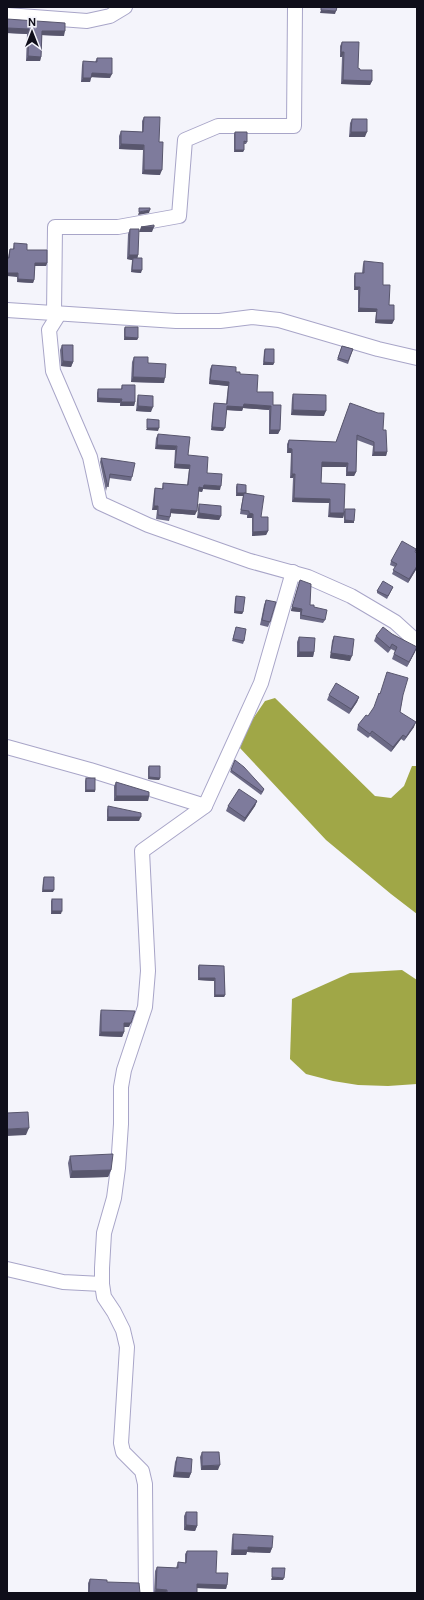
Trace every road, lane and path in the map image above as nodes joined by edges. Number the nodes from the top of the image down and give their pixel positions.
1 (125, 7) edge
2 (295, 7) edge
3 (7, 15) edge
4 (7, 310) edge
5 (57, 314) junction
6 (417, 358) edge
7 (293, 572) junction
8 (417, 642) edge
9 (7, 747) edge
10 (206, 806) junction
11 (7, 1269) edge
12 (102, 1284) junction
13 (146, 1593) edge

1 - 3 street
2 - 5 street
4 - 5 street
5 - 6 street
5 - 7 street
7 - 8 street
7 - 10 street
9 - 10 street
10 - 12 street
11 - 12 street
12 - 13 street

